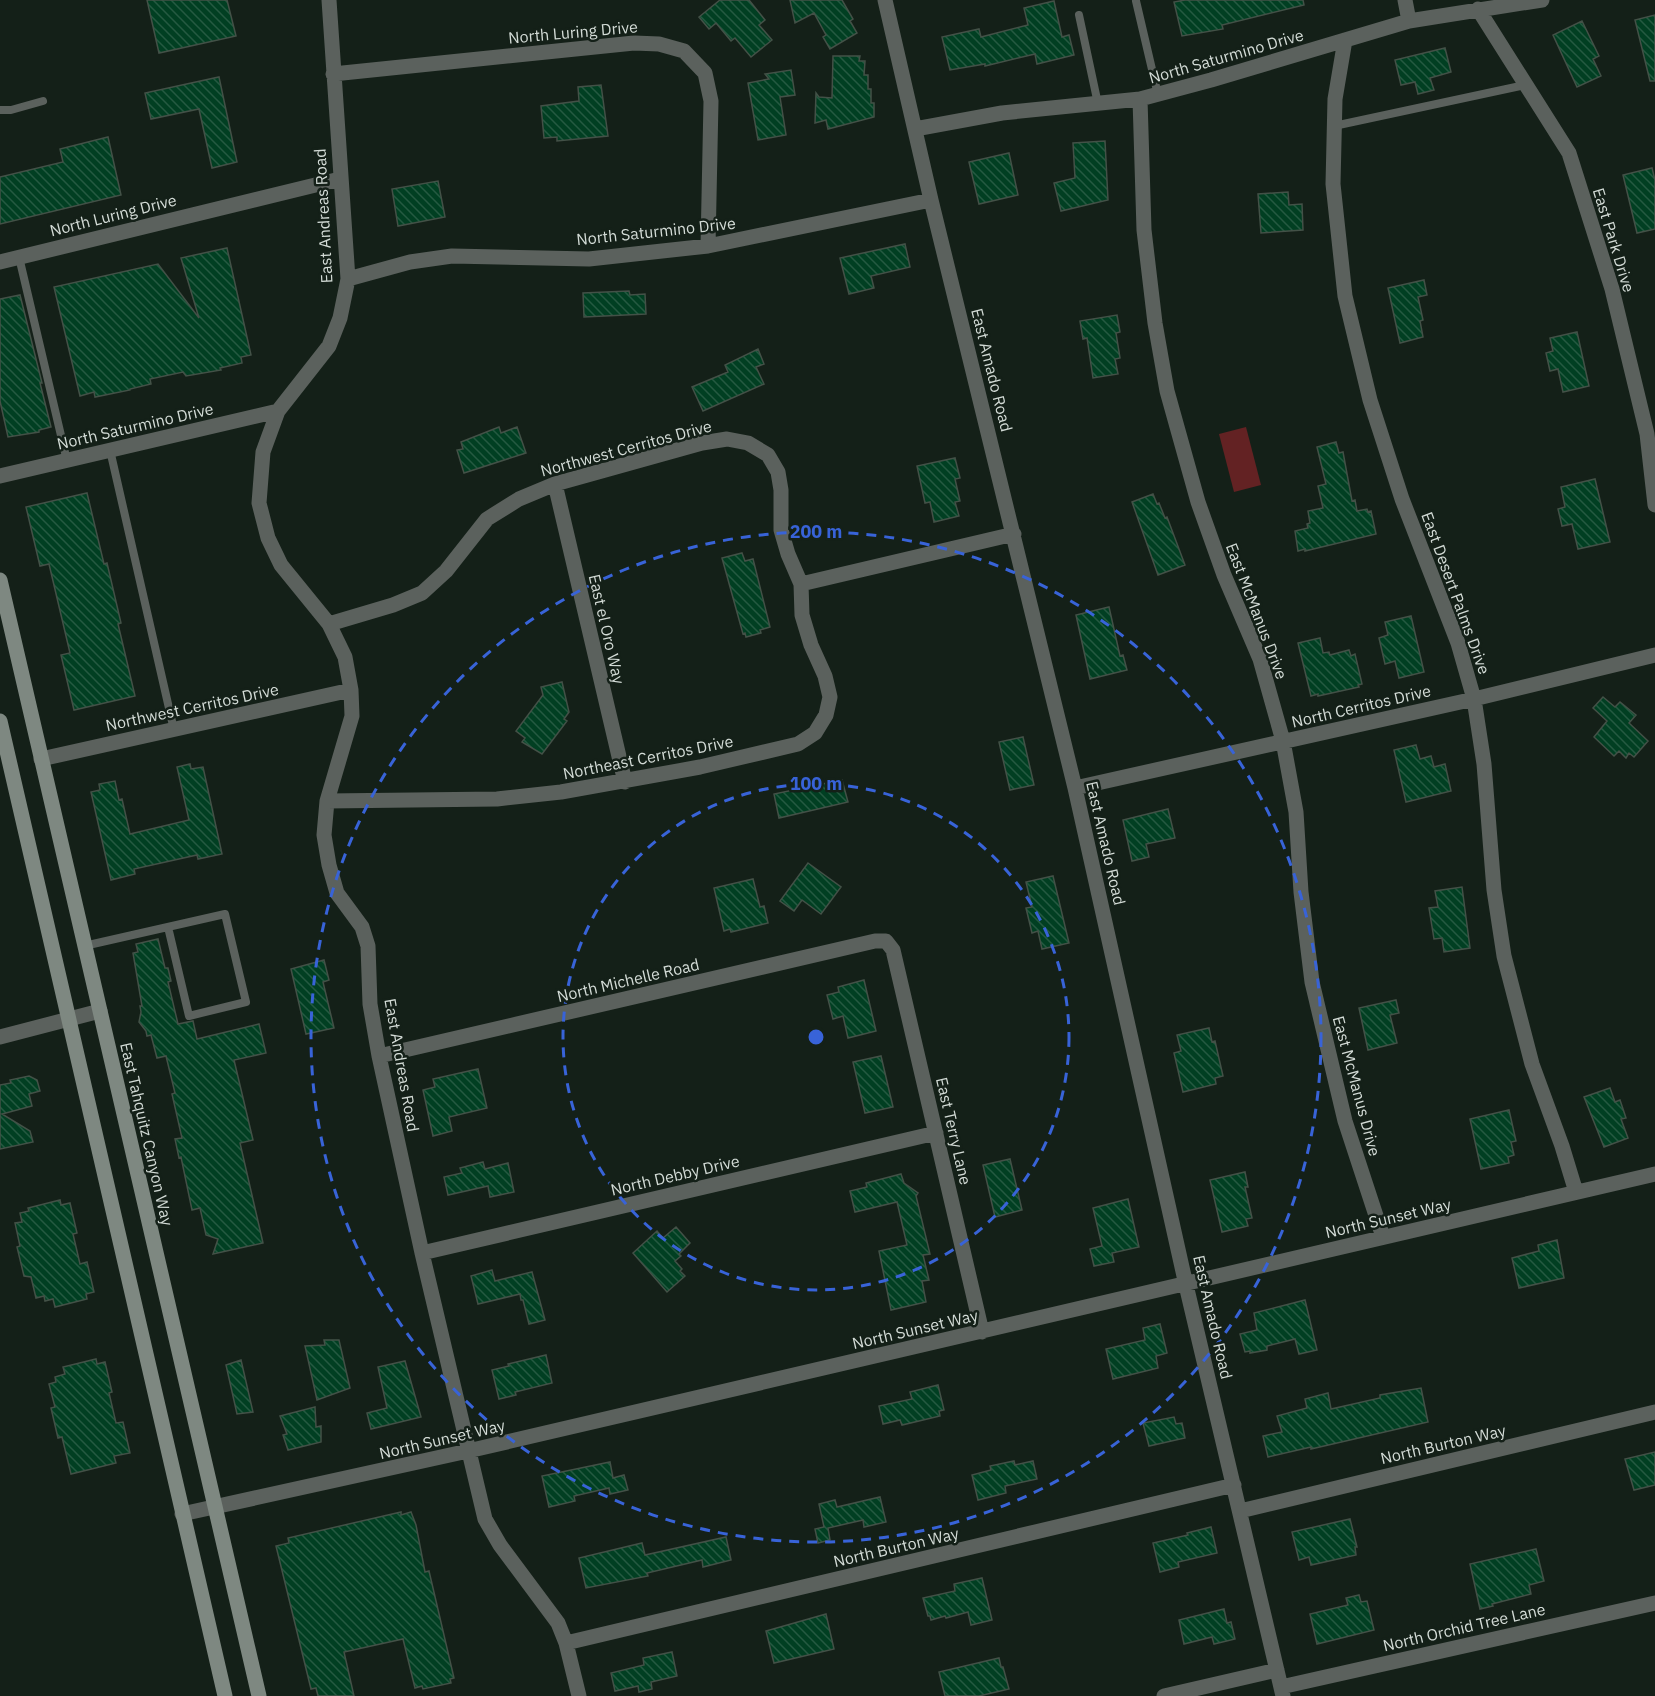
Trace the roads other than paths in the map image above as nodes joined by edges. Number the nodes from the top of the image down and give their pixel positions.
1 (329, 0) edge
2 (885, 0) edge
3 (1405, 0) edge
4 (1542, 0) edge
5 (1136, 2) dead end
6 (1470, 7) edge
7 (1079, 15) dead end
8 (1409, 21) junction
9 (1345, 40) junction
10 (333, 74) junction
11 (1525, 85) junction
12 (1158, 95) junction
13 (1140, 99) junction
14 (43, 101) dead end
15 (1098, 104) junction
16 (0, 110) edge
17 (1334, 126) junction
18 (915, 129) junction
19 (340, 179) junction
20 (931, 200) junction
21 (708, 246) junction
22 (19, 257) junction
23 (0, 262) edge
24 (348, 279) junction
25 (278, 411) junction
26 (110, 450) junction
27 (67, 461) junction
28 (0, 476) edge
29 (555, 484) junction
30 (1655, 505) edge
31 (1014, 534) junction
32 (0, 580) edge
33 (801, 584) junction
34 (329, 624) junction
35 (1655, 655) edge
36 (351, 690) junction
37 (1474, 699) junction
38 (0, 721) edge
39 (174, 729) junction
40 (1283, 741) junction
41 (41, 759) junction
42 (625, 782) junction
43 (1075, 788) junction
44 (327, 801) junction
45 (168, 927) junction
46 (886, 941) joint
47 (84, 946) junction
48 (100, 1011) junction
49 (68, 1019) junction
50 (0, 1037) edge
51 (379, 1056) junction
52 (936, 1133) junction
53 (1655, 1174) edge
54 (1576, 1192) junction
55 (1383, 1237) junction
56 (422, 1253) junction
57 (1186, 1284) junction
58 (982, 1332) junction
59 (1655, 1412) edge
60 (468, 1451) junction
61 (1234, 1485) junction
62 (215, 1507) junction
63 (1240, 1510) junction
64 (182, 1514) junction
65 (1655, 1603) edge
66 (566, 1643) junction
67 (1276, 1670) junction
68 (1282, 1691) edge
69 (225, 1696) edge
70 (260, 1696) edge
71 (579, 1696) edge
72 (1164, 1696) edge

1 - 10 street, East Andreas Road
2 - 18 street, East Amado Road
3 - 8 street
4 - 6 street, North Saturmino Drive
5 - 12 lane
6 - 8 street, North Saturmino Drive
6 - 11 street, East Park Drive
7 - 15 lane
8 - 9 street, North Saturmino Drive
9 - 12 street, North Saturmino Drive
9 - 17 street, East Desert Palms Drive
10 - 19 street, East Andreas Road
10 - 21 street, North Luring Drive
11 - 17 lane
11 - 30 street, East Park Drive
12 - 13 street, North Saturmino Drive
13 - 15 street, North Saturmino Drive
13 - 40 street, East McManus Drive
14 - 16 lane
15 - 18 street, North Saturmino Drive
17 - 37 street, East Desert Palms Drive
18 - 20 street, East Amado Road
19 - 22 street, North Luring Drive
19 - 24 street, East Andreas Road
20 - 21 street, North Saturmino Drive
20 - 31 street, East Amado Road
21 - 24 street, North Saturmino Drive
22 - 23 street, North Luring Drive
22 - 27 lane
24 - 25 street, East Andreas Road
25 - 26 street, North Saturmino Drive
25 - 34 street, East Andreas Road
26 - 27 street, North Saturmino Drive
26 - 39 lane
27 - 28 street, North Saturmino Drive
29 - 33 street, Northwest Cerritos Drive
29 - 34 street, Northwest Cerritos Drive
29 - 42 street, East el Oro Way
31 - 33 street
31 - 43 street, East Amado Road
32 - 41 main road, East Tahquitz Canyon Way
33 - 42 street, Northeast Cerritos Drive
34 - 36 street, East Andreas Road
35 - 37 street, North Cerritos Drive
36 - 39 street, Northwest Cerritos Drive
36 - 44 street, East Andreas Road
37 - 40 street, North Cerritos Drive
37 - 54 street, East Desert Palms Drive
38 - 49 main road
39 - 41 street, Northwest Cerritos Drive
40 - 43 street, North Cerritos Drive
40 - 55 street, East McManus Drive
41 - 47 main road, East Tahquitz Canyon Way
42 - 44 street, Northeast Cerritos Drive
43 - 57 street, East Amado Road
44 - 51 street, East Andreas Road
45 - 45 lane
45 - 47 lane
46 - 51 street, North Michelle Road
46 - 52 street, East Terry Lane
47 - 48 main road, East Tahquitz Canyon Way
48 - 49 street
48 - 62 main road, East Tahquitz Canyon Way
49 - 50 street
49 - 64 main road
51 - 56 street, East Andreas Road
52 - 56 street, North Debby Drive
52 - 58 street, East Terry Lane
53 - 54 street, North Sunset Way
54 - 55 street, North Sunset Way
55 - 57 street, North Sunset Way
56 - 60 street, East Andreas Road
57 - 58 street, North Sunset Way
57 - 61 street, East Amado Road
58 - 60 street, North Sunset Way
59 - 63 street, North Burton Way
60 - 62 street, North Sunset Way
60 - 66 street, East Andreas Road
61 - 63 street, East Amado Road
61 - 66 street, North Burton Way
62 - 64 street, North Sunset Way
62 - 70 main road, East Tahquitz Canyon Way
63 - 67 street, East Amado Road
64 - 69 main road
65 - 68 street, North Orchid Tree Lane
66 - 71 street, East Andreas Road
67 - 68 street, East Amado Road
67 - 72 street

